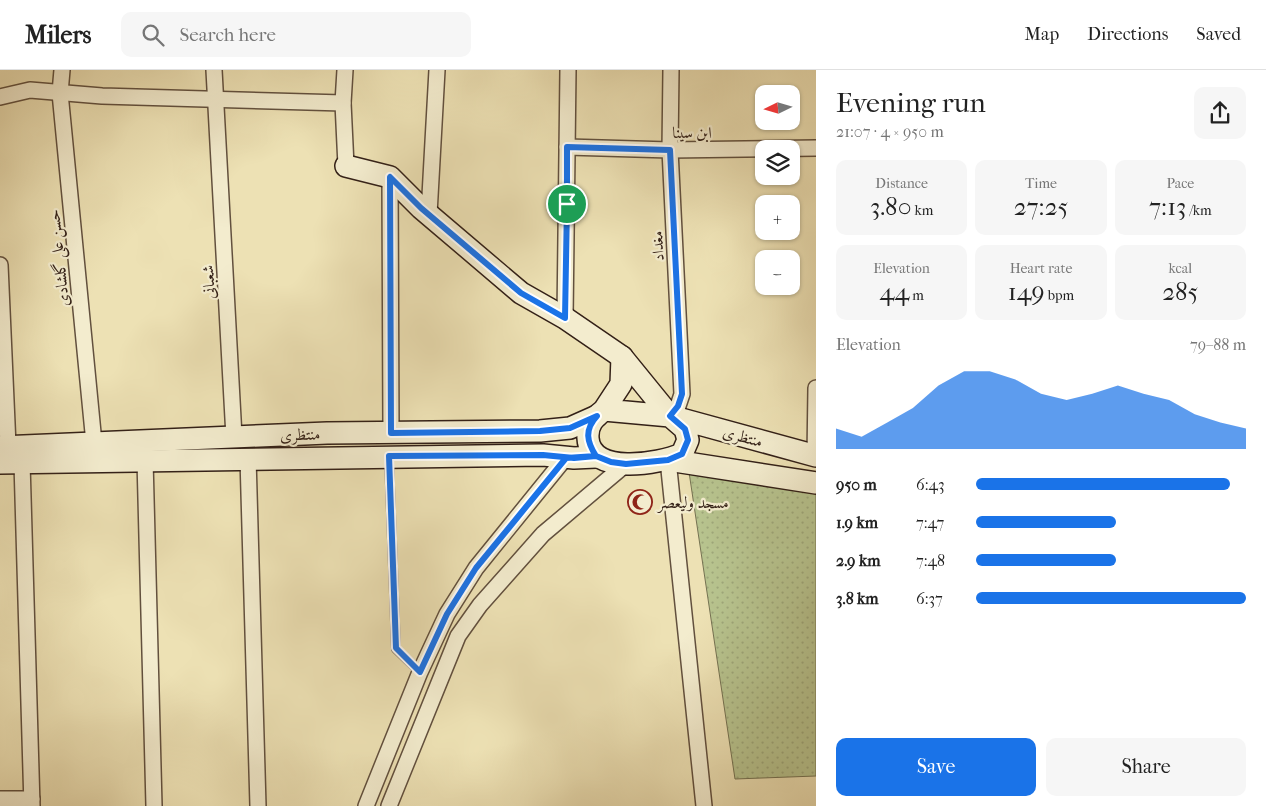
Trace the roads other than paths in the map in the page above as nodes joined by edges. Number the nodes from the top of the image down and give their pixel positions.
1 (62, 70) edge
2 (214, 70) edge
3 (345, 70) edge
4 (437, 70) edge
5 (568, 70) edge
6 (671, 70) edge
7 (60, 92) junction
8 (0, 97) edge
9 (215, 100) junction
10 (343, 103) junction
11 (567, 147) junction
12 (816, 148) edge
13 (670, 150) junction
14 (346, 166) joint
15 (390, 177) junction
16 (429, 214) junction
17 (0, 265) edge
18 (565, 318) junction
19 (622, 357) junction
20 (816, 388) edge
21 (601, 413) junction
22 (670, 416) junction
23 (391, 433) junction
24 (234, 437) junction
25 (94, 443) junction
26 (3, 452) edge
27 (389, 456) junction
28 (596, 456) junction
29 (816, 456) edge
30 (248, 458) junction
31 (566, 458) junction
32 (145, 460) junction
33 (668, 460) junction
34 (22, 463) junction
35 (626, 464) junction
36 (816, 482) edge
37 (420, 672) junction
38 (0, 799) edge
39 (32, 802) edge
40 (154, 806) edge
41 (258, 806) edge
42 (366, 806) edge
43 (389, 806) edge
44 (704, 806) edge

1 - 7 street, حسن علی گلشادی
2 - 9 street, شعبانی
3 - 10 street
4 - 16 street
5 - 11 street
6 - 13 street, مغداد
7 - 8 street
7 - 9 street
7 - 25 street, حسن علی گلشادی
9 - 10 street
9 - 24 street, شعبانی
10 - 14 street
11 - 13 street, ابن سینا
11 - 18 street
12 - 13 street, ابن سینا
13 - 22 street, مغداد
14 - 15 street
15 - 16 street
15 - 23 street
16 - 18 street
17 - 26 street
18 - 19 street
19 - 21 street
19 - 22 street
20 - 29 street
21 - 22 street, منتظری
21 - 23 street, منتظری
21 - 28 street
22 - 29 street, منتظری
22 - 33 street
23 - 24 street, منتظری
24 - 25 street, منتظری
25 - 26 street, منتظری
26 - 34 street, منتظری
27 - 30 street, منتظری
27 - 31 street, منتظری
27 - 37 lane
28 - 31 street, منتظری
28 - 35 street, منتظری
30 - 32 street, منتظری
30 - 41 street
31 - 37 street
32 - 34 street, منتظری
32 - 40 street
33 - 35 street, منتظری
33 - 36 street, منتظری
33 - 44 street
34 - 39 street
35 - 43 street
37 - 42 street
38 - 39 street

